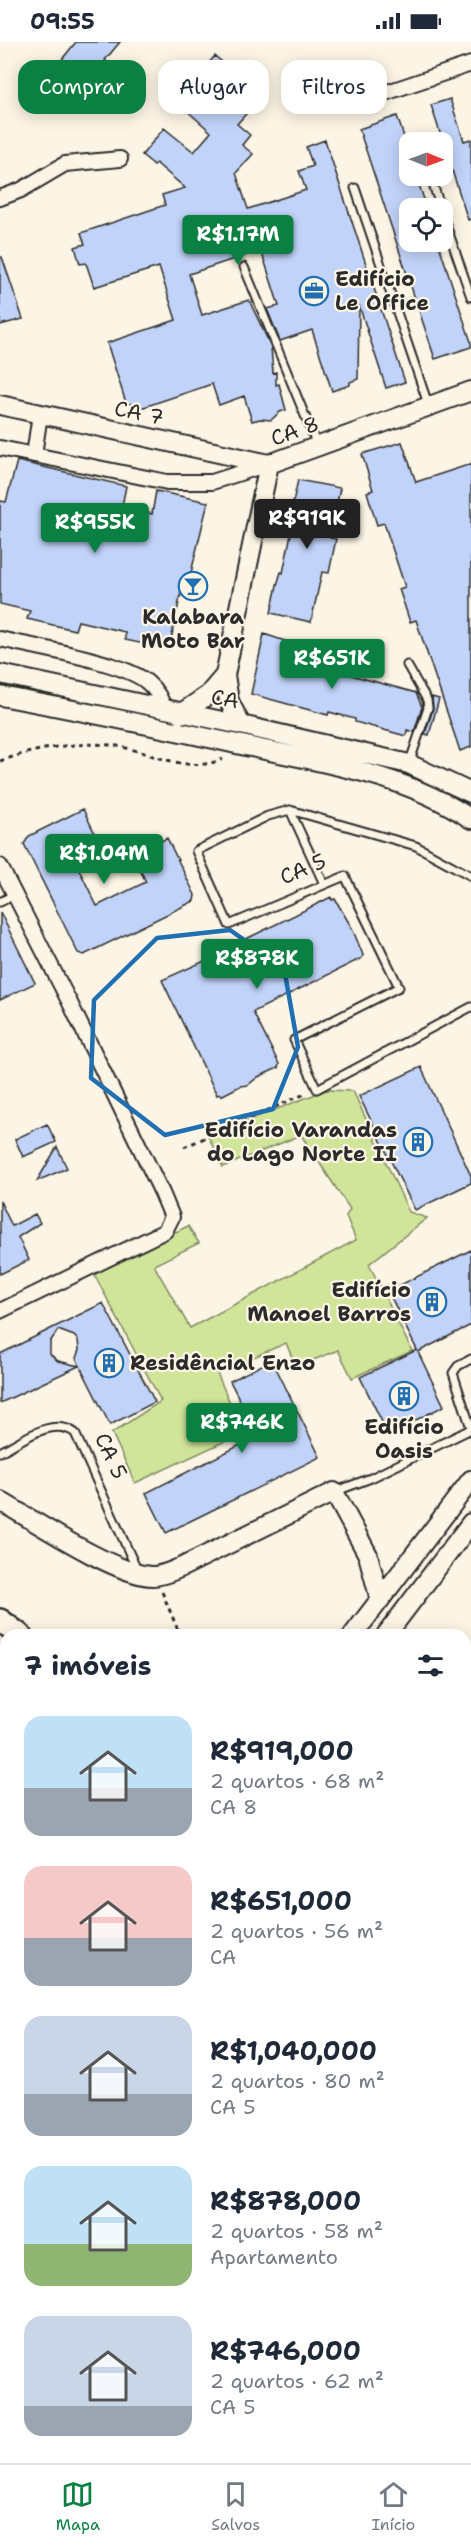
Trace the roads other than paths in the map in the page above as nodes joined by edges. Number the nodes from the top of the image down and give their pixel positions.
1 (471, 64) edge
2 (387, 92) edge
3 (120, 159) dead end
4 (355, 188) dead end
5 (0, 198) edge
6 (453, 245) edge
7 (244, 267) dead end
8 (471, 297) edge
9 (471, 391) edge
10 (0, 405) edge
11 (429, 406) junction
12 (40, 414) junction
13 (318, 446) junction
14 (0, 448) edge
15 (34, 455) junction
16 (269, 464) junction
17 (0, 639) edge
18 (407, 665) dead end
19 (0, 674) edge
20 (225, 675) junction
21 (0, 696) edge
22 (172, 712) junction
23 (241, 725) junction
24 (282, 735) junction
25 (276, 753) junction
26 (410, 764) junction
27 (471, 793) edge
28 (290, 810) junction
29 (471, 819) edge
30 (0, 866) edge
31 (471, 876) edge
32 (324, 884) junction
33 (14, 895) junction
34 (0, 902) edge
35 (471, 1007) edge
36 (0, 1311) edge
37 (471, 1359) edge
38 (471, 1429) edge
39 (0, 1452) edge
40 (471, 1480) edge
41 (334, 1492) junction
42 (0, 1501) edge
43 (471, 1523) edge
44 (368, 1555) junction
45 (401, 1570) junction
46 (147, 1576) junction
47 (380, 1600) junction
48 (358, 1629) edge
49 (391, 1629) edge

1 - 2 street
3 - 5 street
4 - 11 lane
6 - 8 lane
7 - 13 lane
9 - 11 street, CA 8
10 - 12 street, CA 7
11 - 13 street, CA 8
12 - 15 street
12 - 16 street, CA 7
13 - 16 street, CA 8
14 - 15 street
15 - 16 street
16 - 20 street, CA 8
17 - 22 street
18 - 26 lane
19 - 22 street, CA
20 - 22 street
20 - 23 street, CA 8
21 - 25 street
22 - 23 street, CA
23 - 24 street, CA
24 - 25 street
24 - 26 street, CA
25 - 29 street
26 - 27 street, CA
28 - 31 lane, CA 5
28 - 32 lane
28 - 32 lane, CA 5
30 - 33 street
32 - 35 lane, CA 5
33 - 34 lane
33 - 36 street
37 - 38 lane
38 - 41 lane
39 - 46 lane, CA 5
40 - 45 street
41 - 44 street
41 - 46 street
42 - 46 street
43 - 49 street
44 - 45 street
44 - 47 street
45 - 47 street
47 - 48 street

